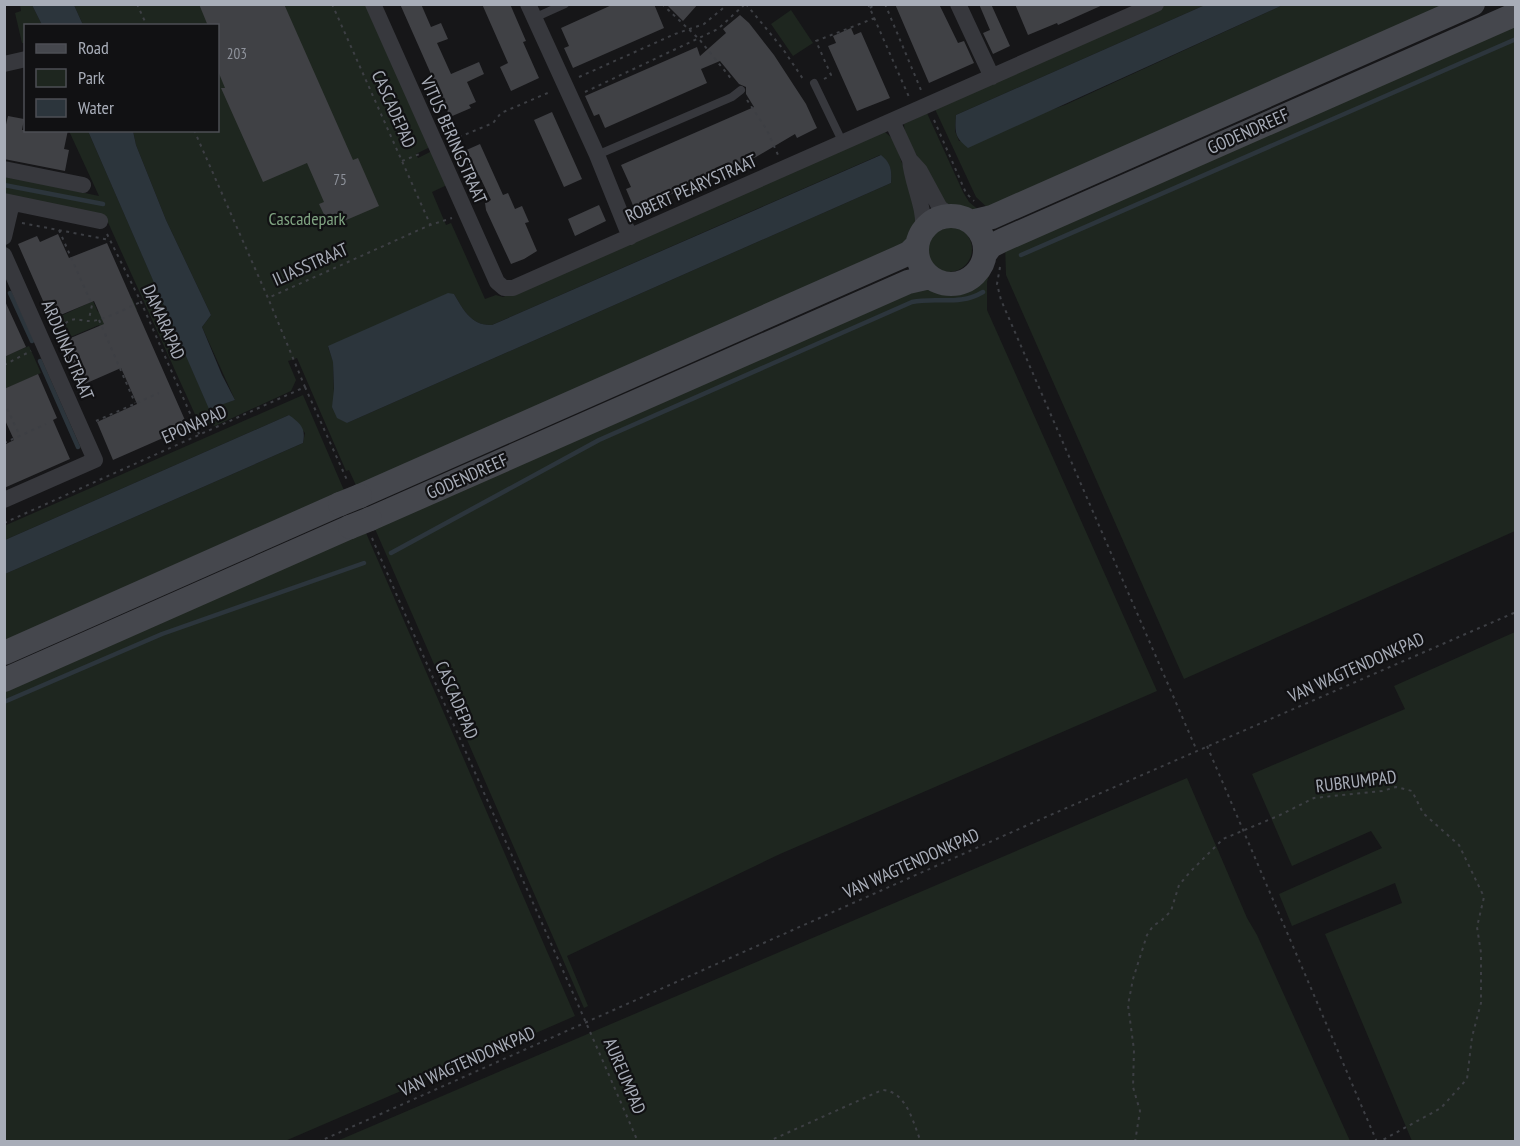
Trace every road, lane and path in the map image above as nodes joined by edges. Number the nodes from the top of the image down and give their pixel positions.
1 (137, 4) edge
2 (333, 4) edge
3 (373, 4) edge
4 (565, 4) edge
5 (662, 4) edge
6 (728, 4) edge
7 (746, 4) edge
8 (874, 4) edge
9 (885, 4) edge
10 (958, 4) edge
11 (1156, 4) edge
12 (1473, 4) edge
13 (869, 6) edge
14 (1128, 10) edge
15 (531, 11) edge
16 (1515, 14) edge
17 (875, 18) junction
18 (146, 24) edge
19 (688, 30) junction
20 (699, 39) junction
21 (24, 59) edge
22 (4, 64) edge
23 (993, 77) junction
24 (814, 83) junction
25 (741, 90) junction
26 (567, 91) junction
27 (921, 108) junction
28 (892, 121) junction
29 (195, 132) edge
30 (843, 142) junction
31 (436, 147) junction
32 (597, 155) junction
33 (910, 160) junction
34 (402, 161) junction
35 (785, 168) junction
36 (4, 169) edge
37 (84, 185) dead end
38 (8, 202) edge
39 (466, 213) junction
40 (962, 219) junction
41 (14, 221) dead end
42 (100, 221) joint
43 (430, 225) junction
44 (59, 230) junction
45 (4, 237) edge
46 (630, 237) junction
47 (920, 237) junction
48 (110, 240) junction
49 (985, 254) junction
50 (4, 255) edge
51 (930, 277) junction
52 (504, 288) joint
53 (268, 298) junction
54 (1001, 300) dead end
55 (141, 302) junction
56 (89, 320) junction
57 (99, 320) junction
58 (44, 344) junction
59 (4, 366) edge
60 (305, 387) junction
61 (159, 393) dead end
62 (4, 402) edge
63 (135, 403) junction
64 (94, 422) dead end
65 (46, 424) dead end
66 (20, 436) junction
67 (200, 436) junction
68 (4, 443) edge
69 (349, 494) junction
70 (4, 500) edge
71 (4, 523) edge
72 (363, 525) junction
73 (1515, 612) edge
74 (4, 653) edge
75 (4, 680) edge
76 (1207, 746) junction
77 (1197, 751) junction
78 (1243, 830) junction
79 (587, 1022) junction
80 (318, 1142) edge
81 (638, 1142) edge
82 (767, 1142) edge
83 (921, 1142) edge
84 (1135, 1142) edge
85 (1378, 1142) edge

1 - 18 path
2 - 34 path, CASCADEPAD
3 - 31 street, VITUS BERINGSTRAAT
4 - 15 lane
5 - 19 path
6 - 19 path
7 - 20 path
7 - 24 path
8 - 13 path
9 - 27 path
10 - 23 street
11 - 14 street, ROBERT PEARYSTRAAT
12 - 40 main road, GODENDREEF
13 - 17 path
14 - 23 street, ROBERT PEARYSTRAAT
15 - 26 street
16 - 49 main road, GODENDREEF
17 - 24 path
17 - 27 path
19 - 20 path
19 - 26 path
20 - 25 path
20 - 26 path
21 - 22 street
23 - 27 street, ROBERT PEARYSTRAAT
24 - 30 lane
25 - 32 lane
25 - 35 path
26 - 31 path
26 - 32 street
27 - 28 street, ROBERT PEARYSTRAAT
28 - 30 street, ROBERT PEARYSTRAAT
28 - 33 street
29 - 53 path, ILIASSTRAAT
30 - 35 street, ROBERT PEARYSTRAAT
31 - 34 path
31 - 39 street, VITUS BERINGSTRAAT
32 - 46 street
33 - 40 street
33 - 47 street
34 - 43 path, CASCADEPAD
35 - 46 street, ROBERT PEARYSTRAAT
36 - 37 street
38 - 42 street
38 - 45 street
39 - 43 path, ILIASSTRAAT
39 - 52 street, VITUS BERINGSTRAAT
40 - 47 main road
40 - 49 main road
41 - 44 path
42 - 48 path, DAMARAPAD
43 - 53 path, ILIASSTRAAT
44 - 48 path
44 - 56 path
46 - 52 street, ROBERT PEARYSTRAAT
47 - 51 main road
47 - 69 main road, GODENDREEF
48 - 55 path, DAMARAPAD
49 - 51 main road
50 - 58 street, ARDUINASTRAAT
51 - 72 main road, GODENDREEF
53 - 60 path
54 - 77 path
55 - 57 path
55 - 67 path, DAMARAPAD
56 - 57 path
56 - 58 path
57 - 63 path
58 - 59 path
58 - 70 street, ARDUINASTRAAT
60 - 67 path, EPONAPAD
60 - 69 path
61 - 63 path
62 - 66 path
63 - 64 path
65 - 66 path
66 - 68 path
67 - 71 path, EPONAPAD
69 - 74 main road, GODENDREEF
72 - 75 main road, GODENDREEF
72 - 79 path, CASCADEPAD
73 - 76 path, VAN WAGTENDONKPAD
76 - 77 path, VAN WAGTENDONKPAD
76 - 78 path
77 - 79 path, VAN WAGTENDONKPAD
78 - 84 path, RUBRUMPAD
78 - 85 path
78 - 85 path, RUBRUMPAD
79 - 80 path, VAN WAGTENDONKPAD
79 - 81 path, AUREUMPAD
82 - 83 path

